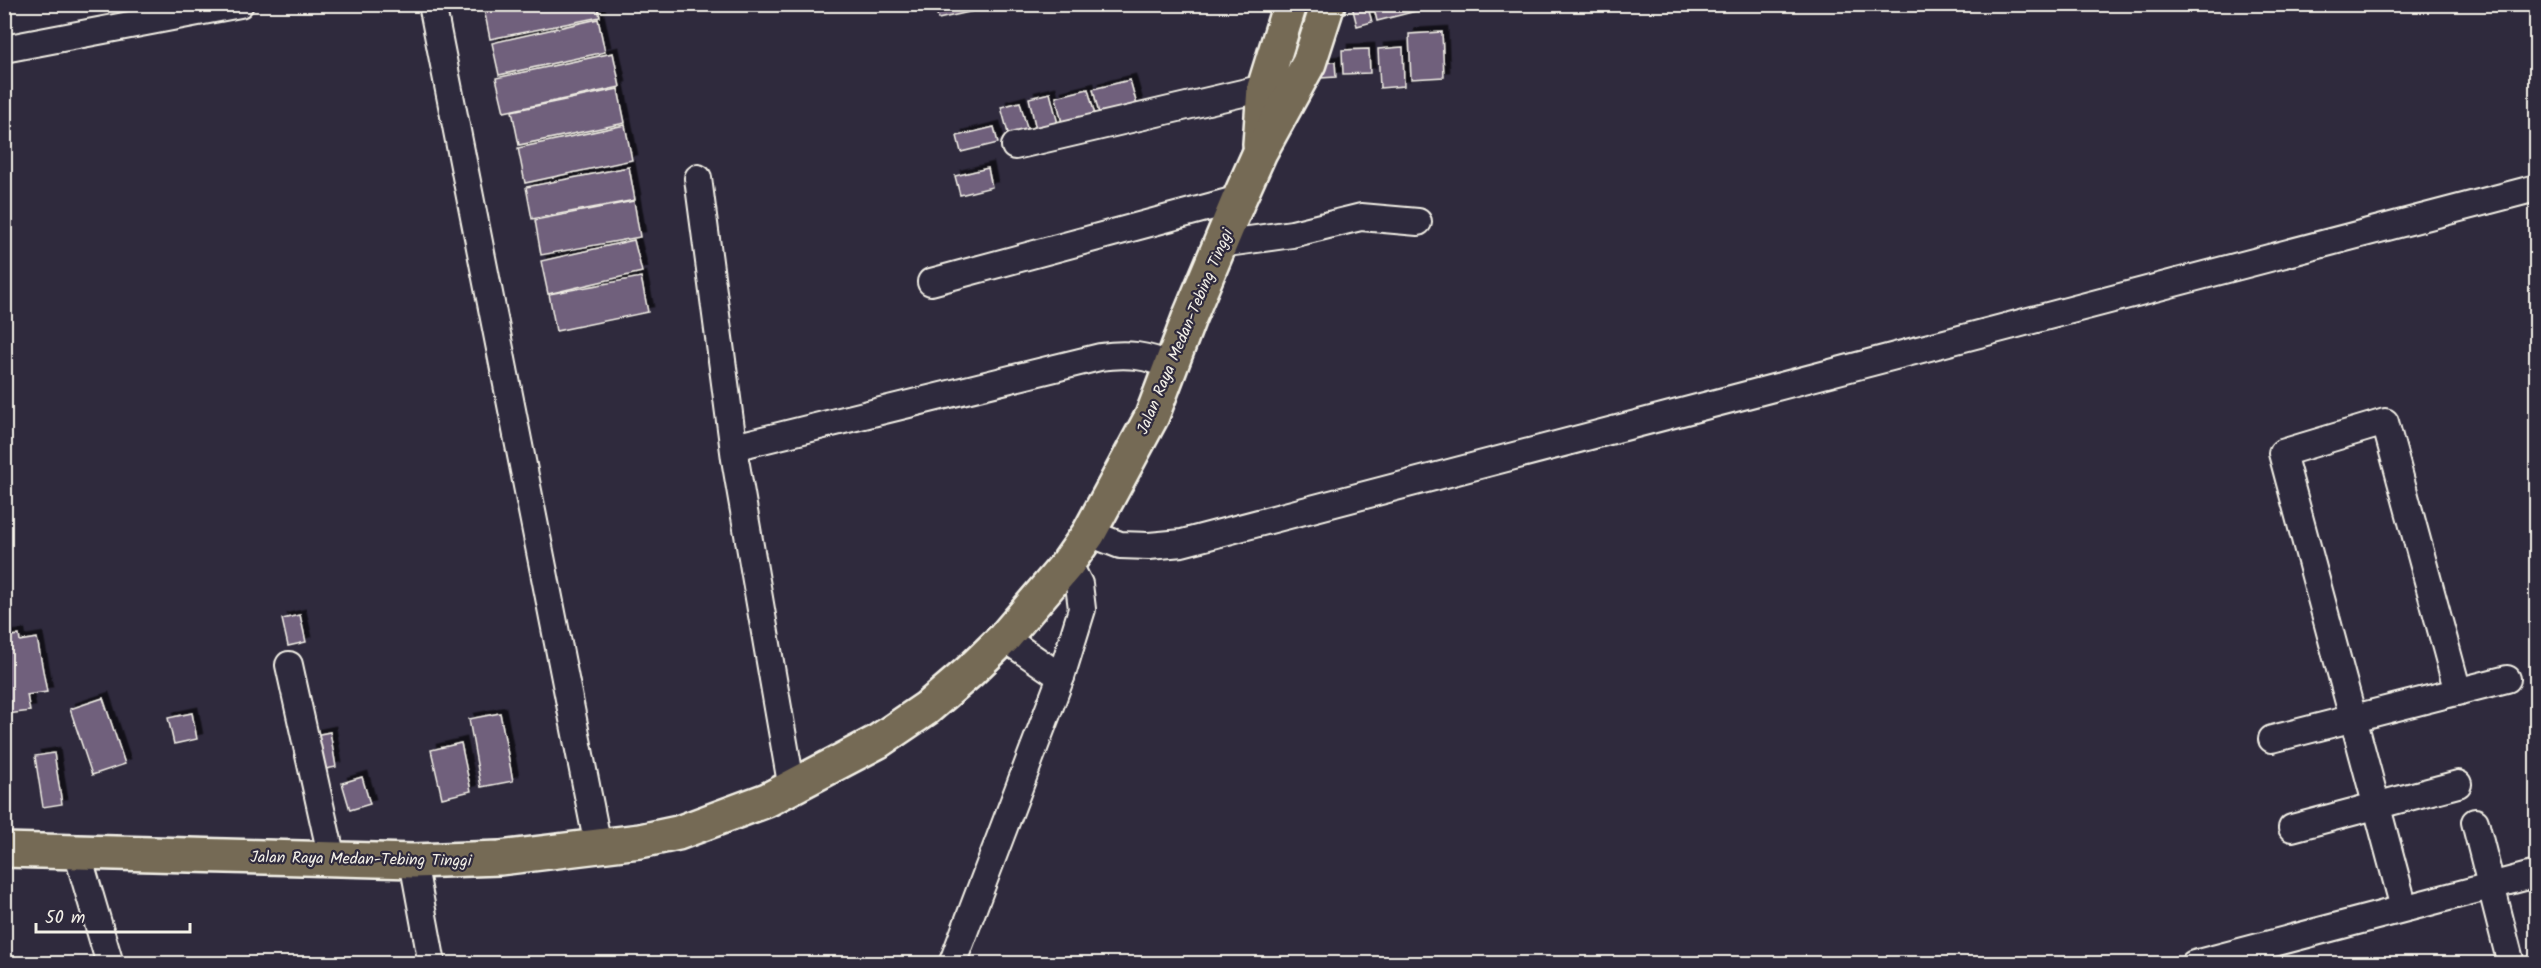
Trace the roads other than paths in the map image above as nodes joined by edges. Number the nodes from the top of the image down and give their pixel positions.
1 (240, 4) edge
2 (432, 4) edge
3 (1290, 4) edge
4 (1328, 4) edge
5 (4, 49) edge
6 (1264, 88) junction
7 (1015, 146) dead end
8 (1260, 152) junction
9 (698, 178) dead end
10 (2536, 188) edge
11 (1239, 199) junction
12 (1418, 222) dead end
13 (1220, 244) junction
14 (931, 282) dead end
15 (1172, 367) junction
16 (734, 447) junction
17 (1089, 533) junction
18 (1068, 563) junction
19 (1004, 638) junction
20 (289, 665) dead end
21 (1060, 676) junction
22 (2507, 679) dead end
23 (2458, 692) junction
24 (2354, 718) junction
25 (2272, 739) dead end
26 (2458, 784) dead end
27 (792, 789) junction
28 (2377, 806) junction
29 (2475, 822) dead end
30 (2292, 828) dead end
31 (597, 846) junction
32 (4, 850) edge
33 (77, 852) junction
34 (332, 859) junction
35 (413, 861) junction
36 (2536, 874) edge
37 (2493, 885) junction
38 (2404, 908) junction
39 (110, 963) edge
40 (432, 963) edge
41 (952, 963) edge
42 (2194, 963) edge
43 (2511, 963) edge

1 - 5 street
2 - 31 street
3 - 6 highway, Jalan Raya Medan-Tebing Tinggi
4 - 8 highway, Jalan Raya Medan-Tebing Tinggi
6 - 7 street
6 - 8 highway, Jalan Raya Medan-Tebing Tinggi
8 - 11 highway, Jalan Raya Medan-Tebing Tinggi
9 - 16 street
10 - 17 street
11 - 13 highway, Jalan Raya Medan-Tebing Tinggi
11 - 14 street
12 - 13 street
13 - 15 highway, Jalan Raya Medan-Tebing Tinggi
15 - 16 street
15 - 17 highway, Jalan Raya Medan-Tebing Tinggi
16 - 27 street
17 - 18 highway, Jalan Raya Medan-Tebing Tinggi
18 - 19 highway, Jalan Raya Medan-Tebing Tinggi
18 - 21 street
19 - 21 street
19 - 27 highway, Jalan Raya Medan-Tebing Tinggi
20 - 34 street
21 - 41 street
22 - 23 street
23 - 24 street
23 - 24 street
24 - 25 street
24 - 28 street
26 - 28 street
27 - 31 highway, Jalan Raya Medan-Tebing Tinggi
28 - 30 street
28 - 38 street
29 - 37 street
31 - 35 highway, Jalan Raya Medan-Tebing Tinggi
32 - 33 highway, Jalan Raya Medan-Tebing Tinggi
33 - 34 highway, Jalan Raya Medan-Tebing Tinggi
33 - 39 street
34 - 35 highway, Jalan Raya Medan-Tebing Tinggi
35 - 40 street
36 - 37 street
37 - 38 street
37 - 43 street
38 - 42 street

